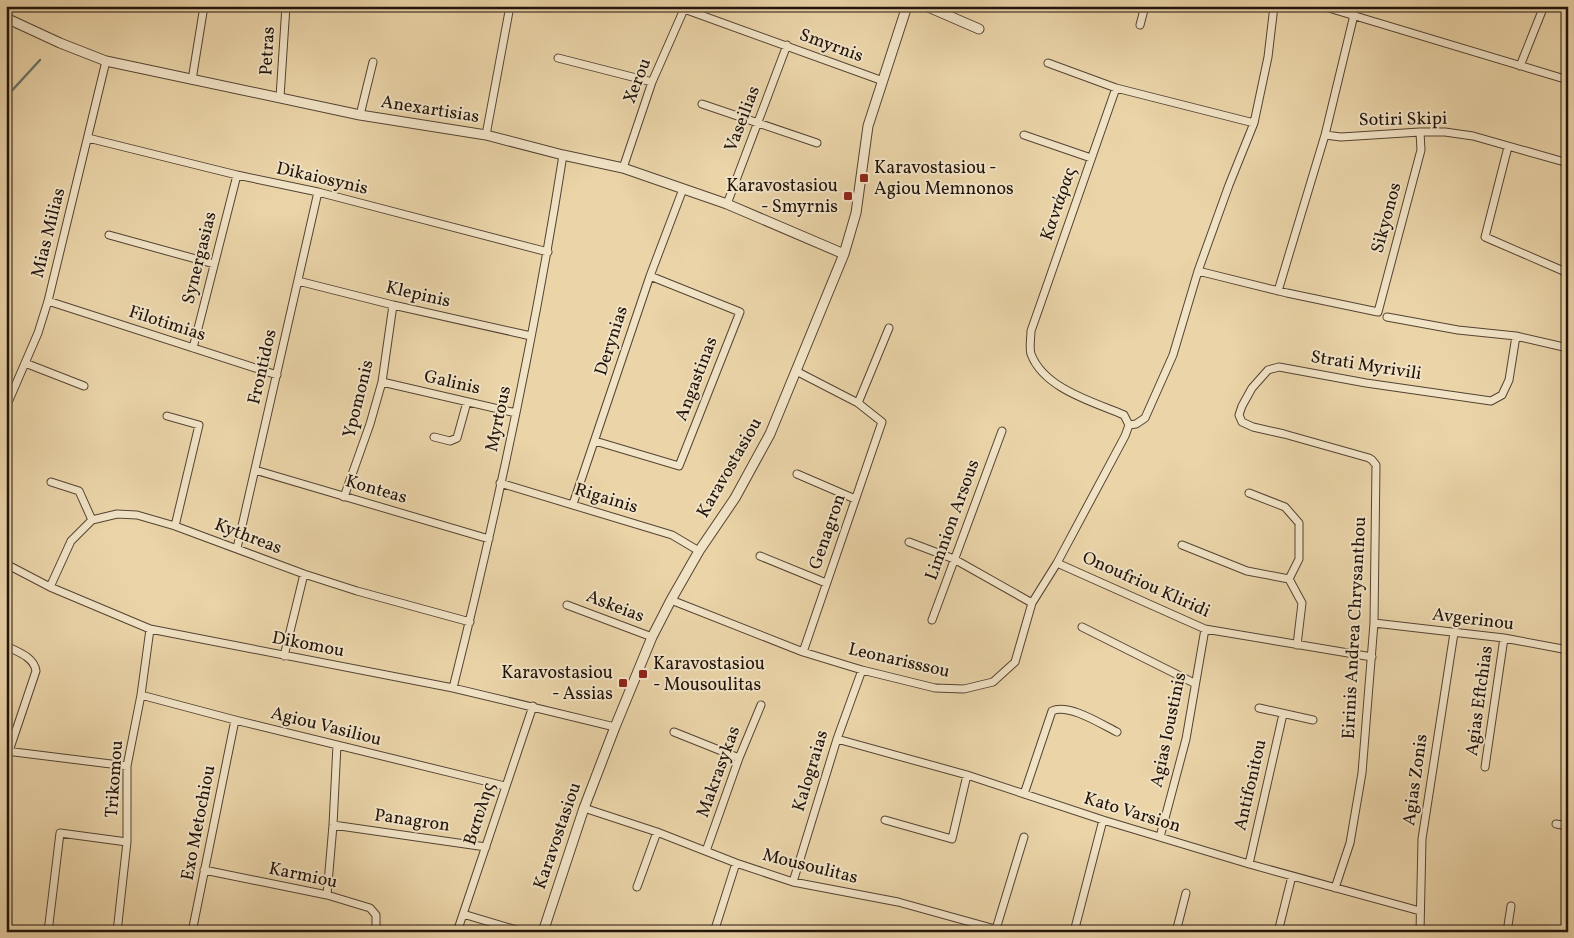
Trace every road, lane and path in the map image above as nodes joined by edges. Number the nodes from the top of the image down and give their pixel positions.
1 (286, 6) edge
2 (510, 6) edge
3 (907, 6) edge
4 (926, 6) edge
5 (1145, 6) edge
6 (1274, 6) edge
7 (1322, 6) edge
8 (1544, 6) edge
9 (202, 7) edge
10 (685, 8) edge
11 (1354, 15) junction
12 (6, 18) edge
13 (1140, 25) dead end
14 (979, 29) dead end
15 (787, 45) junction
16 (558, 58) dead end
17 (106, 61) junction
18 (373, 62) dead end
19 (1048, 63) dead end
20 (1520, 66) junction
21 (192, 80) junction
22 (1568, 80) edge
23 (883, 81) junction
24 (652, 82) junction
25 (1116, 88) junction
26 (280, 97) junction
27 (702, 104) dead end
28 (360, 115) junction
29 (758, 123) junction
30 (1254, 123) junction
31 (1420, 132) junction
32 (486, 135) junction
33 (1024, 135) dead end
34 (1325, 135) junction
35 (88, 138) junction
36 (817, 143) dead end
37 (1508, 147) junction
38 (563, 155) junction
39 (1091, 158) junction
40 (1568, 163) edge
41 (623, 168) junction
42 (237, 175) junction
43 (683, 189) junction
44 (318, 192) junction
45 (727, 204) junction
46 (109, 235) dead end
47 (548, 252) junction
48 (844, 254) junction
49 (214, 264) junction
50 (1198, 271) junction
51 (1568, 273) edge
52 (650, 276) junction
53 (298, 281) junction
54 (1278, 291) junction
55 (48, 302) junction
56 (393, 305) junction
57 (1387, 317) dead end
58 (889, 328) dead end
59 (531, 336) junction
60 (1516, 336) junction
61 (193, 348) junction
62 (1568, 348) edge
63 (25, 364) junction
64 (796, 371) junction
65 (277, 375) junction
66 (382, 382) junction
67 (84, 386) dead end
68 (467, 402) junction
69 (858, 403) junction
70 (6, 407) edge
71 (516, 413) junction
72 (167, 416) dead end
73 (1129, 425) junction
74 (1002, 431) dead end
75 (1284, 434) joint
76 (434, 437) dead end
77 (595, 441) junction
78 (255, 470) junction
79 (797, 474) dead end
80 (51, 482) dead end
81 (500, 483) junction
82 (1249, 494) dead end
83 (344, 497) junction
84 (855, 499) junction
85 (573, 504) junction
86 (92, 520) junction
87 (175, 526) junction
88 (489, 539) junction
89 (909, 542) dead end
90 (1182, 545) dead end
91 (237, 548) junction
92 (699, 551) junction
93 (760, 556) dead end
94 (954, 559) junction
95 (1057, 563) junction
96 (6, 564) edge
97 (304, 574) junction
98 (1289, 579) junction
99 (826, 583) junction
100 (50, 587) junction
101 (671, 600) junction
102 (1032, 603) junction
103 (567, 605) dead end
104 (932, 620) dead end
105 (470, 622) junction
106 (1374, 623) junction
107 (1082, 627) dead end
108 (150, 629) junction
109 (1205, 629) junction
110 (1454, 633) junction
111 (652, 637) junction
112 (1504, 638) junction
113 (1296, 645) junction
114 (6, 646) edge
115 (1568, 650) edge
116 (803, 652) junction
117 (284, 656) junction
118 (1372, 657) junction
119 (862, 670) junction
120 (1194, 683) junction
121 (453, 688) junction
122 (140, 695) junction
123 (761, 705) dead end
124 (533, 706) junction
125 (1259, 708) dead end
126 (1283, 714) junction
127 (235, 720) junction
128 (1313, 720) dead end
129 (615, 727) junction
130 (674, 732) dead end
131 (1117, 732) dead end
132 (837, 739) junction
133 (337, 745) junction
134 (8, 751) edge
135 (739, 758) junction
136 (127, 766) junction
137 (1485, 768) dead end
138 (967, 775) junction
139 (506, 786) junction
140 (1024, 794) junction
141 (584, 808) junction
142 (885, 820) dead end
143 (1103, 820) junction
144 (1556, 824) dead end
145 (333, 825) junction
146 (1568, 826) edge
147 (657, 832) junction
148 (1024, 837) dead end
149 (1160, 837) junction
150 (127, 842) junction
151 (486, 847) junction
152 (706, 851) junction
153 (736, 863) junction
154 (1249, 864) junction
155 (204, 870) junction
156 (1292, 876) junction
157 (793, 882) junction
158 (638, 887) dead end
159 (1335, 888) junction
160 (1186, 893) dead end
161 (327, 895) junction
162 (1511, 906) dead end
163 (1420, 911) junction
164 (463, 914) junction
165 (996, 929) junction
166 (117, 931) edge
167 (48, 932) edge
168 (125, 932) edge
169 (192, 932) edge
170 (376, 932) edge
171 (457, 932) edge
172 (523, 932) edge
173 (543, 932) edge
174 (714, 932) edge
175 (1006, 932) edge
176 (1074, 932) edge
177 (1176, 932) edge
178 (1278, 932) edge
179 (1420, 932) edge
180 (1508, 932) edge

1 - 26 street, Petras
2 - 32 street
3 - 23 street, Karavostasiou
4 - 14 street
5 - 13 street
6 - 30 street
7 - 11 street
8 - 20 street
9 - 21 street
10 - 15 street, Smyrnis
10 - 24 street, Xerou
11 - 20 street
11 - 34 street
12 - 17 street, Anexartisias
15 - 23 street, Smyrnis
15 - 29 street, Vaseilias
16 - 24 street
17 - 21 street, Anexartisias
17 - 35 street, Mias Milias
18 - 28 street
19 - 25 street
20 - 22 street
21 - 26 street, Anexartisias
23 - 48 street, Karavostasiou
24 - 41 street, Xerou
25 - 30 street
25 - 39 street, Καντάρας
26 - 28 street, Anexartisias
27 - 29 street
28 - 32 street, Anexartisias
29 - 36 street
29 - 45 street, Vaseilias
30 - 50 street
31 - 34 street, Sotiri Skipi
31 - 37 street, Sotiri Skipi
31 - 54 street, Sikyonos
32 - 38 street, Anexartisias
33 - 39 street
34 - 54 street
35 - 42 street, Dikaiosynis
35 - 55 street, Mias Milias
37 - 40 street, Sotiri Skipi
37 - 51 street
38 - 41 street, Anexartisias
38 - 47 street, Myrtous
39 - 73 street, Καντάρας
41 - 43 street, Anexartisias
42 - 44 street, Dikaiosynis
42 - 49 street, Synergasias
43 - 45 street, Anexartisias
43 - 52 street, Derynias
44 - 47 street, Dikaiosynis
44 - 53 street, Frontidos
45 - 48 street, Anexartisias
46 - 49 street
47 - 59 street, Myrtous
48 - 64 street, Karavostasiou
49 - 61 street, Synergasias
50 - 54 street
50 - 73 street
52 - 77 street, Derynias
52 - 77 street, Angastinas
53 - 56 street, Klepinis
53 - 65 street, Frontidos
55 - 61 street, Filotimias
55 - 63 street, Mias Milias
56 - 59 street, Klepinis
56 - 66 street, Ypomonis
57 - 60 street
58 - 69 street
59 - 71 street, Myrtous
60 - 62 street
60 - 75 street, Strati Myrivili
61 - 65 street, Filotimias
63 - 67 street
63 - 70 street, Mias Milias
64 - 69 street
64 - 92 street, Karavostasiou
65 - 78 street, Frontidos
66 - 68 street, Galinis
66 - 83 street, Ypomonis
68 - 71 street, Galinis
68 - 76 street
69 - 84 street, Genagron
71 - 81 street, Myrtous
72 - 87 street
73 - 95 street, Leonarisssou
74 - 94 street, Limnion Arsous
75 - 106 street, Eirinis Andrea Chrysanthou
77 - 85 street, Derynias
78 - 83 street, Konteas
78 - 91 street, Frontidos
79 - 84 street
80 - 86 street
81 - 85 street, Rigainis
81 - 88 street, Myrtous
82 - 98 street
83 - 88 street, Konteas
84 - 99 street, Genagron
85 - 92 street, Rigainis
86 - 87 street, Kythreas
86 - 100 street
87 - 91 street, Kythreas
88 - 105 street, Myrtous
89 - 94 street
90 - 98 street
91 - 97 street, Kythreas
92 - 101 street, Karavostasiou
93 - 99 street
94 - 102 street
94 - 104 street, Limnion Arsous
95 - 102 street, Leonarisssou
95 - 109 street, Onoufriou Kliridi
96 - 100 street, Dikomou
97 - 105 street, Kythreas
97 - 117 street
98 - 113 street
99 - 116 street, Genagron
100 - 108 street, Dikomou
101 - 111 street, Karavostasiou
101 - 116 street, Leonarisssou
102 - 119 street, Leonarisssou
103 - 111 street, Askeias
105 - 121 street, Myrtous
106 - 110 street, Avgerinou
106 - 118 street, Eirinis Andrea Chrysanthou
107 - 120 street
108 - 117 street, Dikomou
108 - 122 street, Trikomou
109 - 113 street, Onoufriou Kliridi
109 - 120 street, Agias Ioustinis
110 - 112 street, Avgerinou
110 - 163 street, Agias Zonis
111 - 129 street, Karavostasiou
112 - 115 street, Avgerinou
112 - 137 street, Agias Eftchias
113 - 118 street, Onoufriou Kliridi
114 - 134 street
116 - 119 street, Leonarisssou
117 - 121 street, Dikomou
118 - 159 street, Eirinis Andrea Chrysanthou
119 - 132 street, Kalograias
120 - 149 street, Agias Ioustinis
121 - 124 street, Dikomou
122 - 127 street, Agiou Vasiliou
122 - 136 street, Trikomou
123 - 135 street, Makrasykas
124 - 129 street, Dikomou
124 - 139 street, Βατυλης
125 - 126 street
126 - 128 street
126 - 154 street, Antifonitou
127 - 133 street, Agiou Vasiliou
127 - 155 street, Exo Metochiou
129 - 141 street, Karavostasiou
130 - 135 street
131 - 140 street
132 - 138 street, Kato Varsion
132 - 157 street, Kalograias
133 - 139 street, Agiou Vasiliou
133 - 145 street
134 - 136 street
135 - 152 street, Makrasykas
136 - 150 street, Trikomou
138 - 140 street, Kato Varsion
138 - 142 street
139 - 151 street, Βατυλης
140 - 143 street, Kato Varsion
141 - 147 street, Mousoulitas
141 - 173 street, Karavostasiou
143 - 149 street, Kato Varsion
143 - 176 street
144 - 146 street
145 - 151 street, Panagron
145 - 161 street
147 - 152 street, Mousoulitas
147 - 158 street
148 - 165 street
149 - 154 street, Kato Varsion
150 - 166 street, Trikomou
150 - 167 street
151 - 164 street, Βατυλης
152 - 153 street, Mousoulitas
153 - 157 street, Mousoulitas
153 - 174 street
154 - 156 street, Kato Varsion
155 - 161 street, Karmiou
155 - 169 street, Exo Metochiou
156 - 159 street, Kato Varsion
156 - 178 street
157 - 165 street, Mousoulitas
159 - 163 street, Kato Varsion
160 - 177 street
161 - 170 street, Karmiou
162 - 180 street
163 - 179 street, Agias Zonis
164 - 171 street, Βατυλης
164 - 172 street
165 - 175 street, Mousoulitas
166 - 168 street

